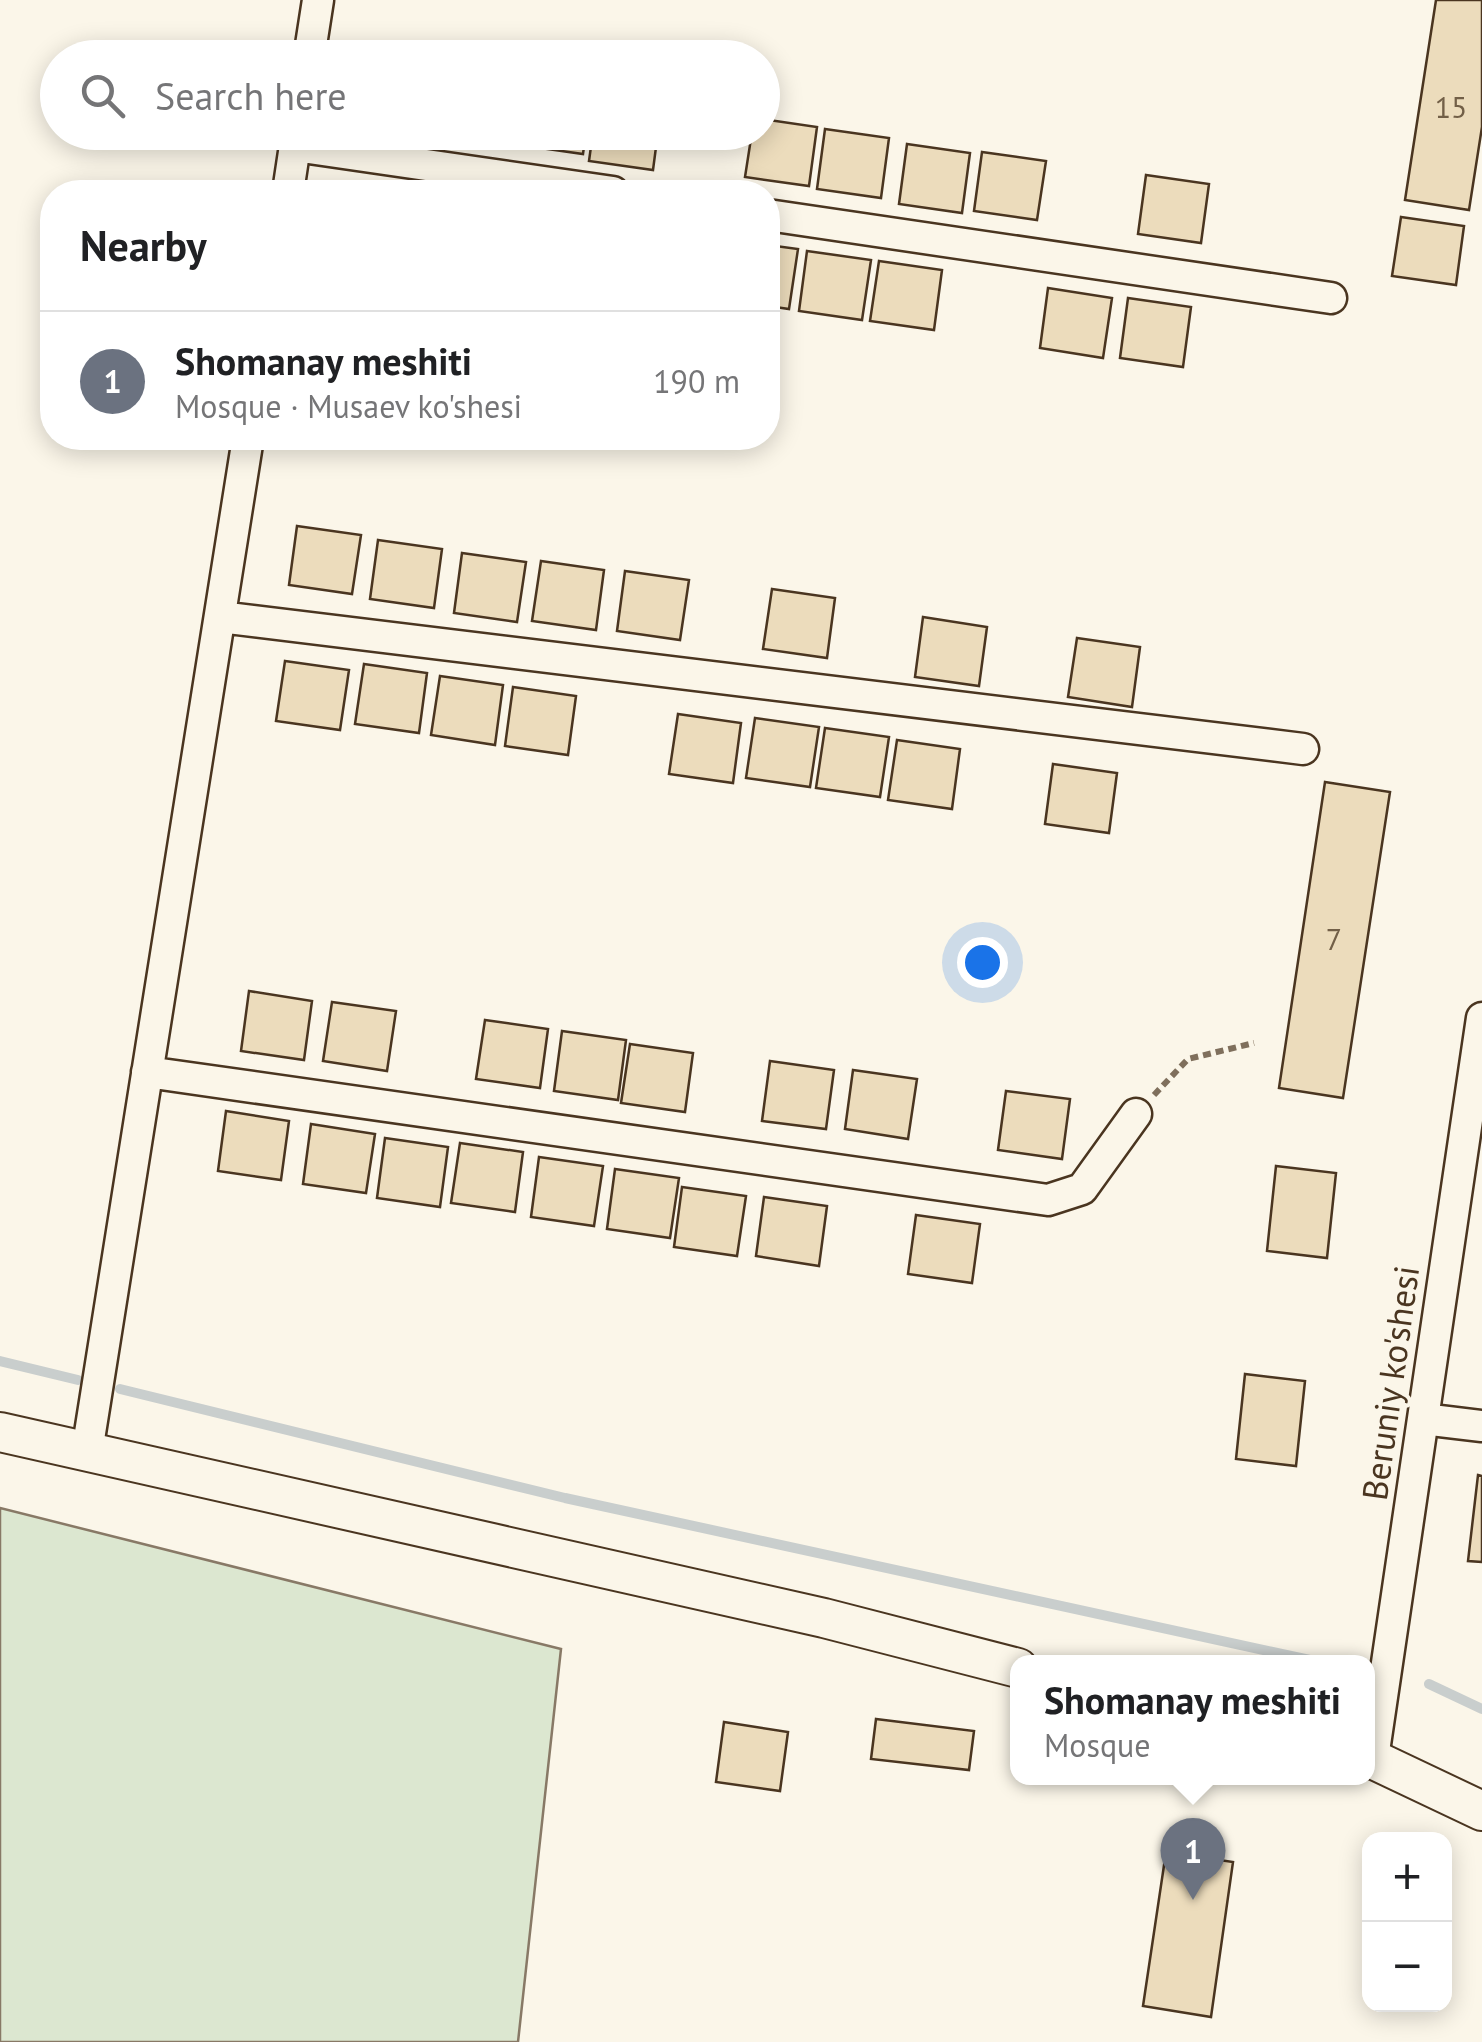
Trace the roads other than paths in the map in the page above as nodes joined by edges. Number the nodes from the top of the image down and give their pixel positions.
1 (318, 0) edge
2 (312, 40) edge
3 (294, 150) edge
4 (362, 150) edge
5 (290, 180) edge
6 (541, 180) edge
7 (780, 217) edge
8 (1331, 298) dead end
9 (246, 450) edge
10 (220, 616) junction
11 (1303, 749) dead end
12 (1482, 1018) edge
13 (147, 1072) junction
14 (1136, 1114) road end
15 (1424, 1419) junction
16 (1482, 1426) edge
17 (0, 1432) edge
18 (87, 1452) junction
19 (1010, 1666) edge
20 (1375, 1732) edge
21 (1375, 1760) edge
22 (1482, 1811) edge

1 - 2 street
3 - 5 street
4 - 6 street
7 - 8 street
9 - 10 street
10 - 11 street
10 - 13 street
12 - 15 street, Beruniy ko'shesi
13 - 14 street
13 - 18 street
15 - 16 street
15 - 20 street, Beruniy ko'shesi
17 - 18 street
18 - 19 street
21 - 22 street

